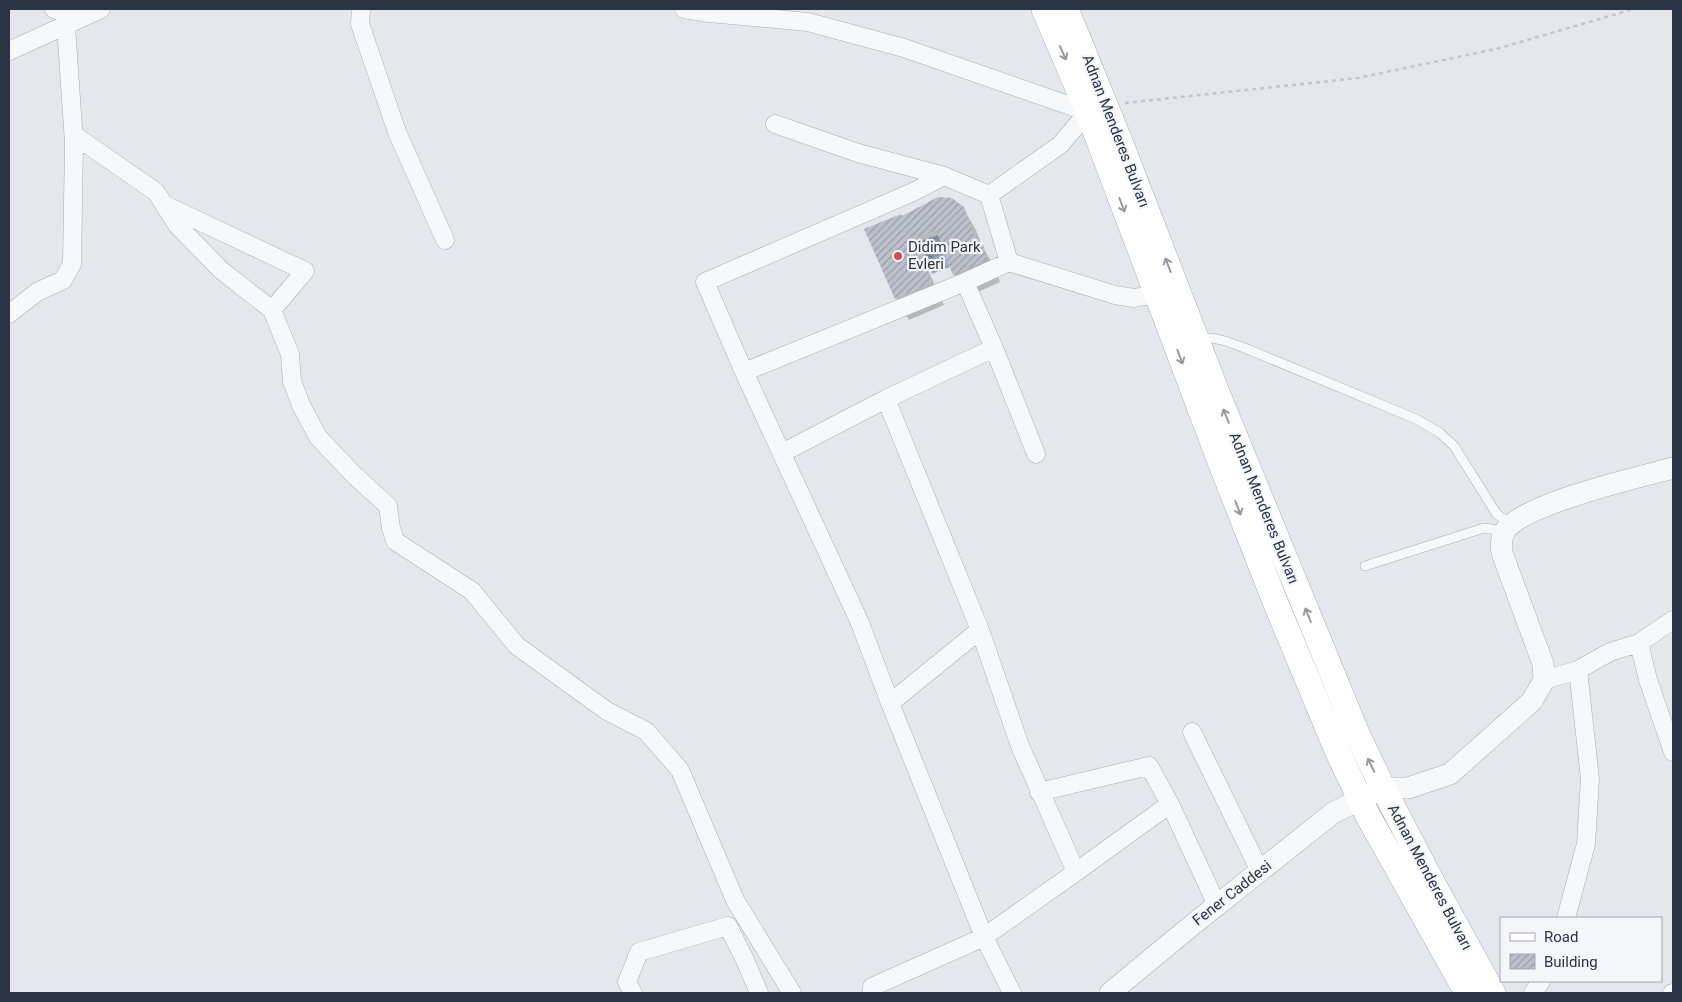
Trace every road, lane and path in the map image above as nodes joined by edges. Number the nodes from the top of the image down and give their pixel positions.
1 (54, 9) edge
2 (101, 9) edge
3 (361, 9) edge
4 (684, 9) edge
5 (1044, 9) edge
6 (1066, 9) edge
7 (1634, 9) edge
8 (82, 18) junction
9 (66, 26) junction
10 (9, 51) edge
11 (1097, 108) junction
12 (775, 124) dead end
13 (74, 135) junction
14 (944, 176) junction
15 (990, 195) junction
16 (165, 205) junction
17 (445, 240) dead end
18 (1009, 262) junction
19 (965, 282) junction
20 (1157, 294) junction
21 (272, 310) junction
22 (9, 314) edge
23 (1196, 338) junction
24 (994, 348) junction
25 (744, 372) junction
26 (886, 399) junction
27 (782, 453) junction
28 (1036, 454) dead end
29 (1673, 468) edge
30 (1507, 528) junction
31 (1365, 566) dead end
32 (1673, 620) edge
33 (980, 630) junction
34 (1639, 643) junction
35 (1578, 670) junction
36 (1544, 680) junction
37 (890, 703) junction
38 (1666, 709) edge
39 (1192, 732) dead end
40 (1673, 752) edge
41 (1383, 788) junction
42 (1039, 792) junction
43 (1360, 800) junction
44 (1170, 804) junction
45 (1076, 872) junction
46 (1260, 872) junction
47 (1218, 904) junction
48 (1566, 917) edge
49 (984, 937) junction
50 (764, 948) junction
51 (745, 960) junction
52 (1540, 982) edge
53 (633, 993) edge
54 (758, 993) edge
55 (792, 993) edge
56 (872, 993) edge
57 (1012, 993) edge
58 (1110, 993) edge
59 (1467, 993) edge
60 (1493, 993) edge
61 (1533, 993) edge

1 - 8 street
2 - 8 street
3 - 17 street
4 - 11 street
5 -> 11 main road, Adnan Menderes Bulvarı
6 - 11 main road, Adnan Menderes Bulvarı
7 - 11 path
8 - 9 street
9 - 10 street
9 - 13 street
11 - 15 street
11 -> 20 main road, Adnan Menderes Bulvarı
23 -> 11 main road, Adnan Menderes Bulvarı
12 - 14 street
13 - 16 street
13 - 22 street
14 - 15 street
14 - 25 street
15 - 18 street
16 - 21 street
16 - 21 street
18 - 19 street
18 - 20 street
19 - 24 street
19 - 25 street
20 -> 43 main road, Adnan Menderes Bulvarı
21 - 50 street
23 - 30 lane
41 -> 23 main road, Adnan Menderes Bulvarı
24 - 26 street
24 - 28 street
25 - 27 street
26 - 27 street
26 - 33 street
27 - 37 street
29 - 30 street
30 - 31 lane
30 - 36 street
32 - 34 street
33 - 37 street
33 - 42 street
34 - 35 street
34 - 38 street
35 - 36 street
35 - 48 street
36 - 41 street
37 - 49 street
38 - 40 street
39 - 46 street
41 - 43 street, Fener Caddesi
41 - 60 main road, Adnan Menderes Bulvarı
42 - 44 street
42 - 45 street
43 - 46 street, Fener Caddesi
43 - 59 main road, Adnan Menderes Bulvarı
44 - 45 street
44 - 47 street
45 - 49 street
46 - 47 street, Fener Caddesi
47 - 58 street, Fener Caddesi
49 - 56 street
49 - 57 street
50 - 51 street
50 - 55 street
51 - 53 street
51 - 54 street
52 - 61 street

